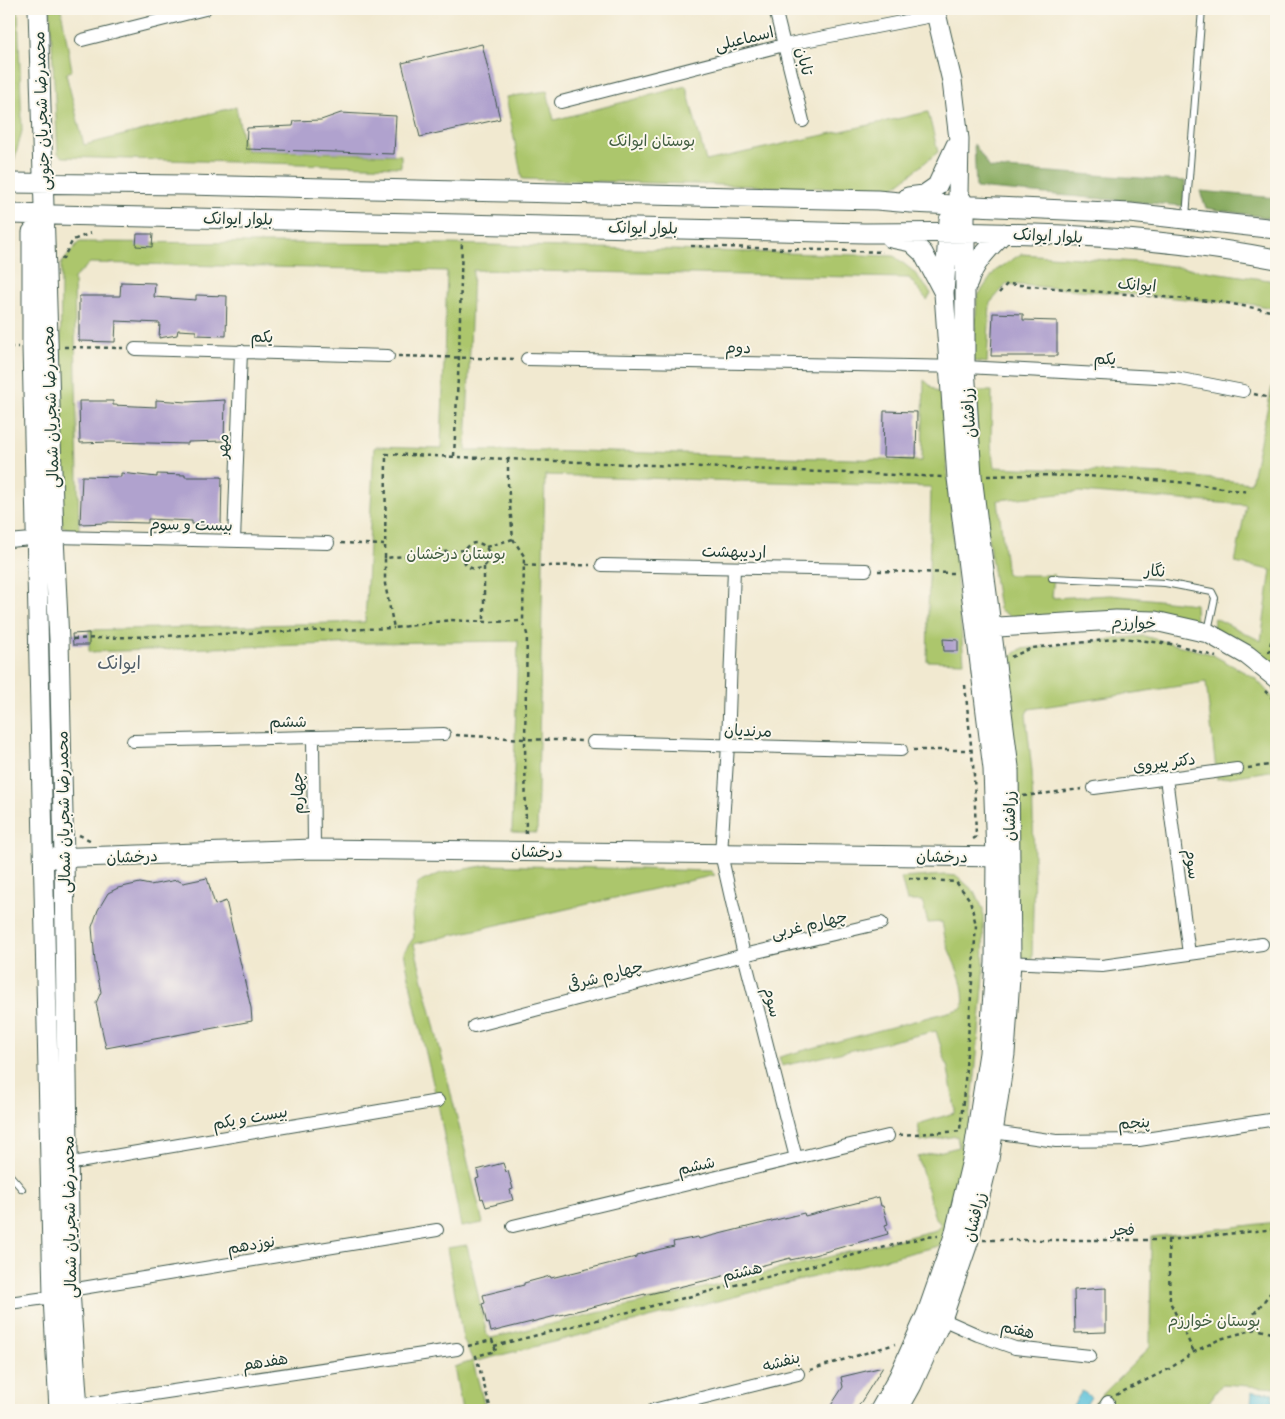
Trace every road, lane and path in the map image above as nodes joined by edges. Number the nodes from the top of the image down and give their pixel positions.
1 (27, 9) edge
2 (38, 9) edge
3 (200, 9) edge
4 (775, 9) edge
5 (1202, 9) edge
6 (936, 12) edge
7 (82, 40) dead end
8 (784, 45) junction
9 (561, 102) dead end
10 (803, 121) dead end
11 (959, 139) junction
12 (38, 182) junction
13 (9, 183) edge
14 (877, 200) junction
15 (958, 201) junction
16 (38, 213) junction
17 (9, 214) edge
18 (1186, 218) junction
19 (463, 223) junction
20 (1276, 230) edge
21 (957, 232) junction
22 (1004, 232) junction
23 (865, 233) junction
24 (690, 246) dead end
25 (888, 252) dead end
26 (1276, 258) edge
27 (944, 293) junction
28 (965, 294) junction
29 (999, 294) dead end
30 (1276, 312) edge
31 (47, 346) junction
32 (135, 348) joint
33 (241, 352) junction
34 (388, 356) joint
35 (459, 357) junction
36 (527, 359) joint
37 (957, 368) junction
38 (1243, 391) dead end
39 (454, 456) junction
40 (508, 459) junction
41 (964, 477) junction
42 (1249, 492) dead end
43 (45, 538) junction
44 (513, 539) junction
45 (9, 541) edge
46 (234, 541) junction
47 (328, 543) joint
48 (384, 544) junction
49 (486, 547) junction
50 (464, 550) junction
51 (385, 558) junction
52 (524, 564) junction
53 (602, 565) joint
54 (484, 567) junction
55 (734, 568) junction
56 (866, 570) joint
57 (969, 574) junction
58 (1052, 578) dead end
59 (1276, 616) edge
60 (523, 621) junction
61 (484, 622) junction
62 (394, 628) junction
63 (984, 628) junction
64 (1208, 633) junction
65 (59, 640) junction
66 (1216, 657) dead end
67 (1007, 659) dead end
68 (1268, 678) edge
69 (1276, 702) edge
70 (444, 734) joint
71 (313, 737) junction
72 (525, 739) junction
73 (134, 741) dead end
74 (593, 742) joint
75 (728, 745) junction
76 (901, 750) joint
77 (991, 750) junction
78 (1276, 764) edge
79 (1237, 769) joint
80 (1166, 778) junction
81 (1094, 788) joint
82 (1009, 798) junction
83 (314, 849) junction
84 (527, 851) junction
85 (721, 854) junction
86 (1003, 857) junction
87 (44, 858) junction
88 (64, 858) junction
89 (908, 878) dead end
90 (881, 923) dead end
91 (1262, 944) dead end
92 (1188, 954) junction
93 (744, 956) junction
94 (1003, 962) junction
95 (474, 1026) dead end
96 (438, 1101) dead end
97 (1276, 1119) edge
98 (976, 1133) junction
99 (888, 1136) joint
100 (796, 1158) junction
101 (59, 1165) junction
102 (9, 1174) edge
103 (22, 1189) dead end
104 (513, 1226) dead end
105 (1276, 1229) edge
106 (437, 1230) dead end
107 (951, 1236) junction
108 (1168, 1240) junction
109 (1276, 1286) edge
110 (62, 1294) junction
111 (9, 1302) edge
112 (942, 1319) junction
113 (1256, 1329) junction
114 (1276, 1334) edge
115 (916, 1338) junction
116 (494, 1346) junction
117 (458, 1349) joint
118 (1194, 1352) junction
119 (1090, 1356) dead end
120 (798, 1374) joint
121 (1105, 1406) edge
122 (669, 1408) edge
123 (69, 1409) edge
124 (491, 1410) edge
125 (653, 1410) edge
126 (880, 1410) edge
127 (898, 1410) edge

1 - 12 street, محمدرضا شجریان جنوبی
2 - 12 street, محمدرضا شجریان جنوبی
3 - 7 street
4 - 8 street, تابان
5 - 18 lane
6 - 8 street, اسماعیلی
6 - 11 street
8 - 9 street, اسماعیلی
8 - 10 street, تابان
11 - 14 street
11 - 15 street
12 - 13 street, بلوار ایوانک
12 - 14 street, بلوار ایوانک
12 - 16 street
14 - 15 street, بلوار ایوانک
15 - 18 street, بلوار ایوانک
15 - 21 street
16 - 17 street, بلوار ایوانک
16 - 19 street, بلوار ایوانک
16 - 31 street, محمدرضا شجریان شمالی
16 - 43 street, محمدرضا شجریان شمالی
18 - 20 street, بلوار ایوانک
19 - 23 street, بلوار ایوانک
19 - 35 path
21 - 22 street, بلوار ایوانک
21 - 23 street, بلوار ایوانک
21 - 27 street, زرافشان
21 - 28 street, زرافشان
22 - 26 street, بلوار ایوانک
22 - 28 street
23 - 27 street
24 - 25 path
27 - 37 street, زرافشان
28 - 37 street, زرافشان
29 - 30 path, ایوانک
31 - 32 path
31 - 43 street, محمدرضا شجریان شمالی
32 - 33 street, یکم
33 - 34 street, یکم
33 - 46 street, مهر
34 - 35 path
35 - 36 path
35 - 39 path
36 - 37 street, دوم
37 - 38 street, یکم
37 - 41 street, زرافشان
39 - 40 path
39 - 48 path
40 - 41 path
40 - 44 path
41 - 42 path
41 - 57 street, زرافشان
41 - 63 street, زرافشان
43 - 45 street, بیست و سوم
43 - 46 street, بیست و سوم
43 - 65 street, محمدرضا شجریان شمالی
43 - 87 street, محمدرضا شجریان شمالی
44 - 49 path
44 - 52 path
46 - 47 street, بیست و سوم
47 - 48 path
48 - 51 path
49 - 50 path
49 - 54 path
50 - 51 path
50 - 54 path
51 - 62 path
52 - 53 path
52 - 60 path
53 - 55 street, اردیبهشت
54 - 61 path
55 - 56 street, اردیبهشت
55 - 75 street, سوم
56 - 57 path
57 - 63 street, زرافشان
58 - 64 lane, نگار
59 - 68 path
60 - 61 path
60 - 72 path
61 - 62 path
62 - 65 path
63 - 64 street, خوارزم
63 - 77 street, زرافشان
63 - 82 street, زرافشان
64 - 68 street, خوارزم
65 - 88 street, محمدرضا شجریان شمالی
66 - 67 path, خوارزم
68 - 69 path
70 - 71 street, ششم
70 - 72 path
71 - 73 street, ششم
71 - 83 street, چهارم
72 - 74 path
72 - 84 path
74 - 75 street, مرنديان
75 - 76 street, مرنديان
75 - 85 street, سوم
76 - 77 path
77 - 86 street, زرافشان
78 - 79 path
79 - 80 street, دکتر پیروی
80 - 81 street, دکتر پیروی
80 - 92 street, سوم
81 - 82 path
82 - 86 street, زرافشان
83 - 84 street, درخشان
83 - 88 street, درخشان
84 - 85 street, درخشان
85 - 86 street, درخشان
85 - 93 street, سوم
86 - 94 street, زرافشان
87 - 88 street, درخشان
87 - 101 street, محمدرضا شجریان شمالی
88 - 101 street, محمدرضا شجریان شمالی
89 - 98 path
90 - 93 street, چهارم غربی
91 - 92 street
92 - 94 street
93 - 95 street, چهارم شرقی
93 - 100 street, سوم
94 - 98 street, زرافشان
96 - 101 street, بیست و یکم
97 - 98 street, پنجم
98 - 99 path
98 - 107 street, زرافشان
99 - 100 street, ششم
100 - 104 street, ششم
101 - 110 street, محمدرضا شجریان شمالی
102 - 103 lane
105 - 108 path, فجر
106 - 110 street, نوزدهم
107 - 108 path, فجر
107 - 112 street, زرافشان
107 - 115 street, زرافشان
107 - 116 path, هشتم
108 - 118 path
109 - 113 path
110 - 111 street
110 - 123 street, محمدرضا شجریان شمالی
112 - 119 street, هفتم
112 - 127 street, زرافشان
113 - 114 path
113 - 118 path
115 - 120 path, بنفشه
115 - 126 street, زرافشان
116 - 117 path
116 - 124 path
117 - 123 street, هفدهم
118 - 121 path
120 - 122 street, بنفشه
122 - 125 street, بنفشه

